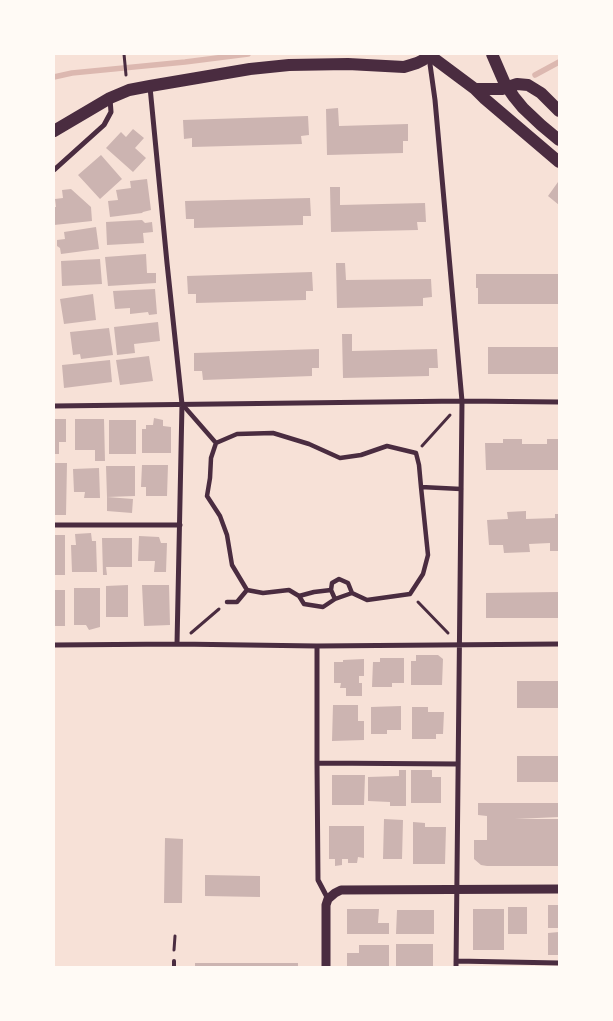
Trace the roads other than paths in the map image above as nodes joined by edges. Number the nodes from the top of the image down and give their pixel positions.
1 (428, 54) edge
2 (492, 54) edge
3 (150, 86) junction
4 (475, 89) junction
5 (110, 98) junction
6 (559, 111) edge
7 (54, 131) edge
8 (559, 140) edge
9 (559, 162) edge
10 (54, 170) edge
11 (462, 401) junction
12 (559, 402) edge
13 (182, 404) junction
14 (54, 406) edge
15 (216, 443) junction
16 (421, 487) junction
17 (461, 488) junction
18 (54, 525) edge
19 (180, 525) junction
20 (247, 590) junction
21 (331, 590) junction
22 (352, 593) junction
23 (299, 596) junction
24 (335, 599) junction
25 (227, 602) road end
26 (177, 644) junction
27 (459, 644) junction
28 (559, 644) edge
29 (54, 645) edge
30 (317, 646) junction
31 (316, 763) junction
32 (458, 764) junction
33 (559, 889) edge
34 (457, 890) junction
35 (328, 899) junction
36 (174, 960) dead end
37 (559, 963) edge
38 (456, 964) edge
39 (174, 967) edge
40 (326, 967) edge

1 - 3 main road
1 - 4 main road
1 - 11 street
2 - 8 main road
3 - 5 main road
3 - 13 street
4 - 6 main road
4 - 9 main road
5 - 7 main road
5 - 10 street
11 - 12 street
11 - 13 street
11 - 17 street
13 - 14 street
13 - 15 street
13 - 19 street
15 - 16 street
15 - 20 street
16 - 17 street
16 - 22 street
17 - 27 street
18 - 19 street
19 - 26 street
20 - 23 street
20 - 25 street
21 - 22 street
21 - 23 street
21 - 24 street
22 - 24 street
23 - 24 street
26 - 29 street
26 - 30 street
27 - 28 street
27 - 30 street
27 - 32 street
30 - 31 street
31 - 32 street
31 - 35 street
32 - 34 street
33 - 34 street
34 - 35 street
34 - 38 street
35 - 40 street
36 - 39 lane
37 - 38 street

